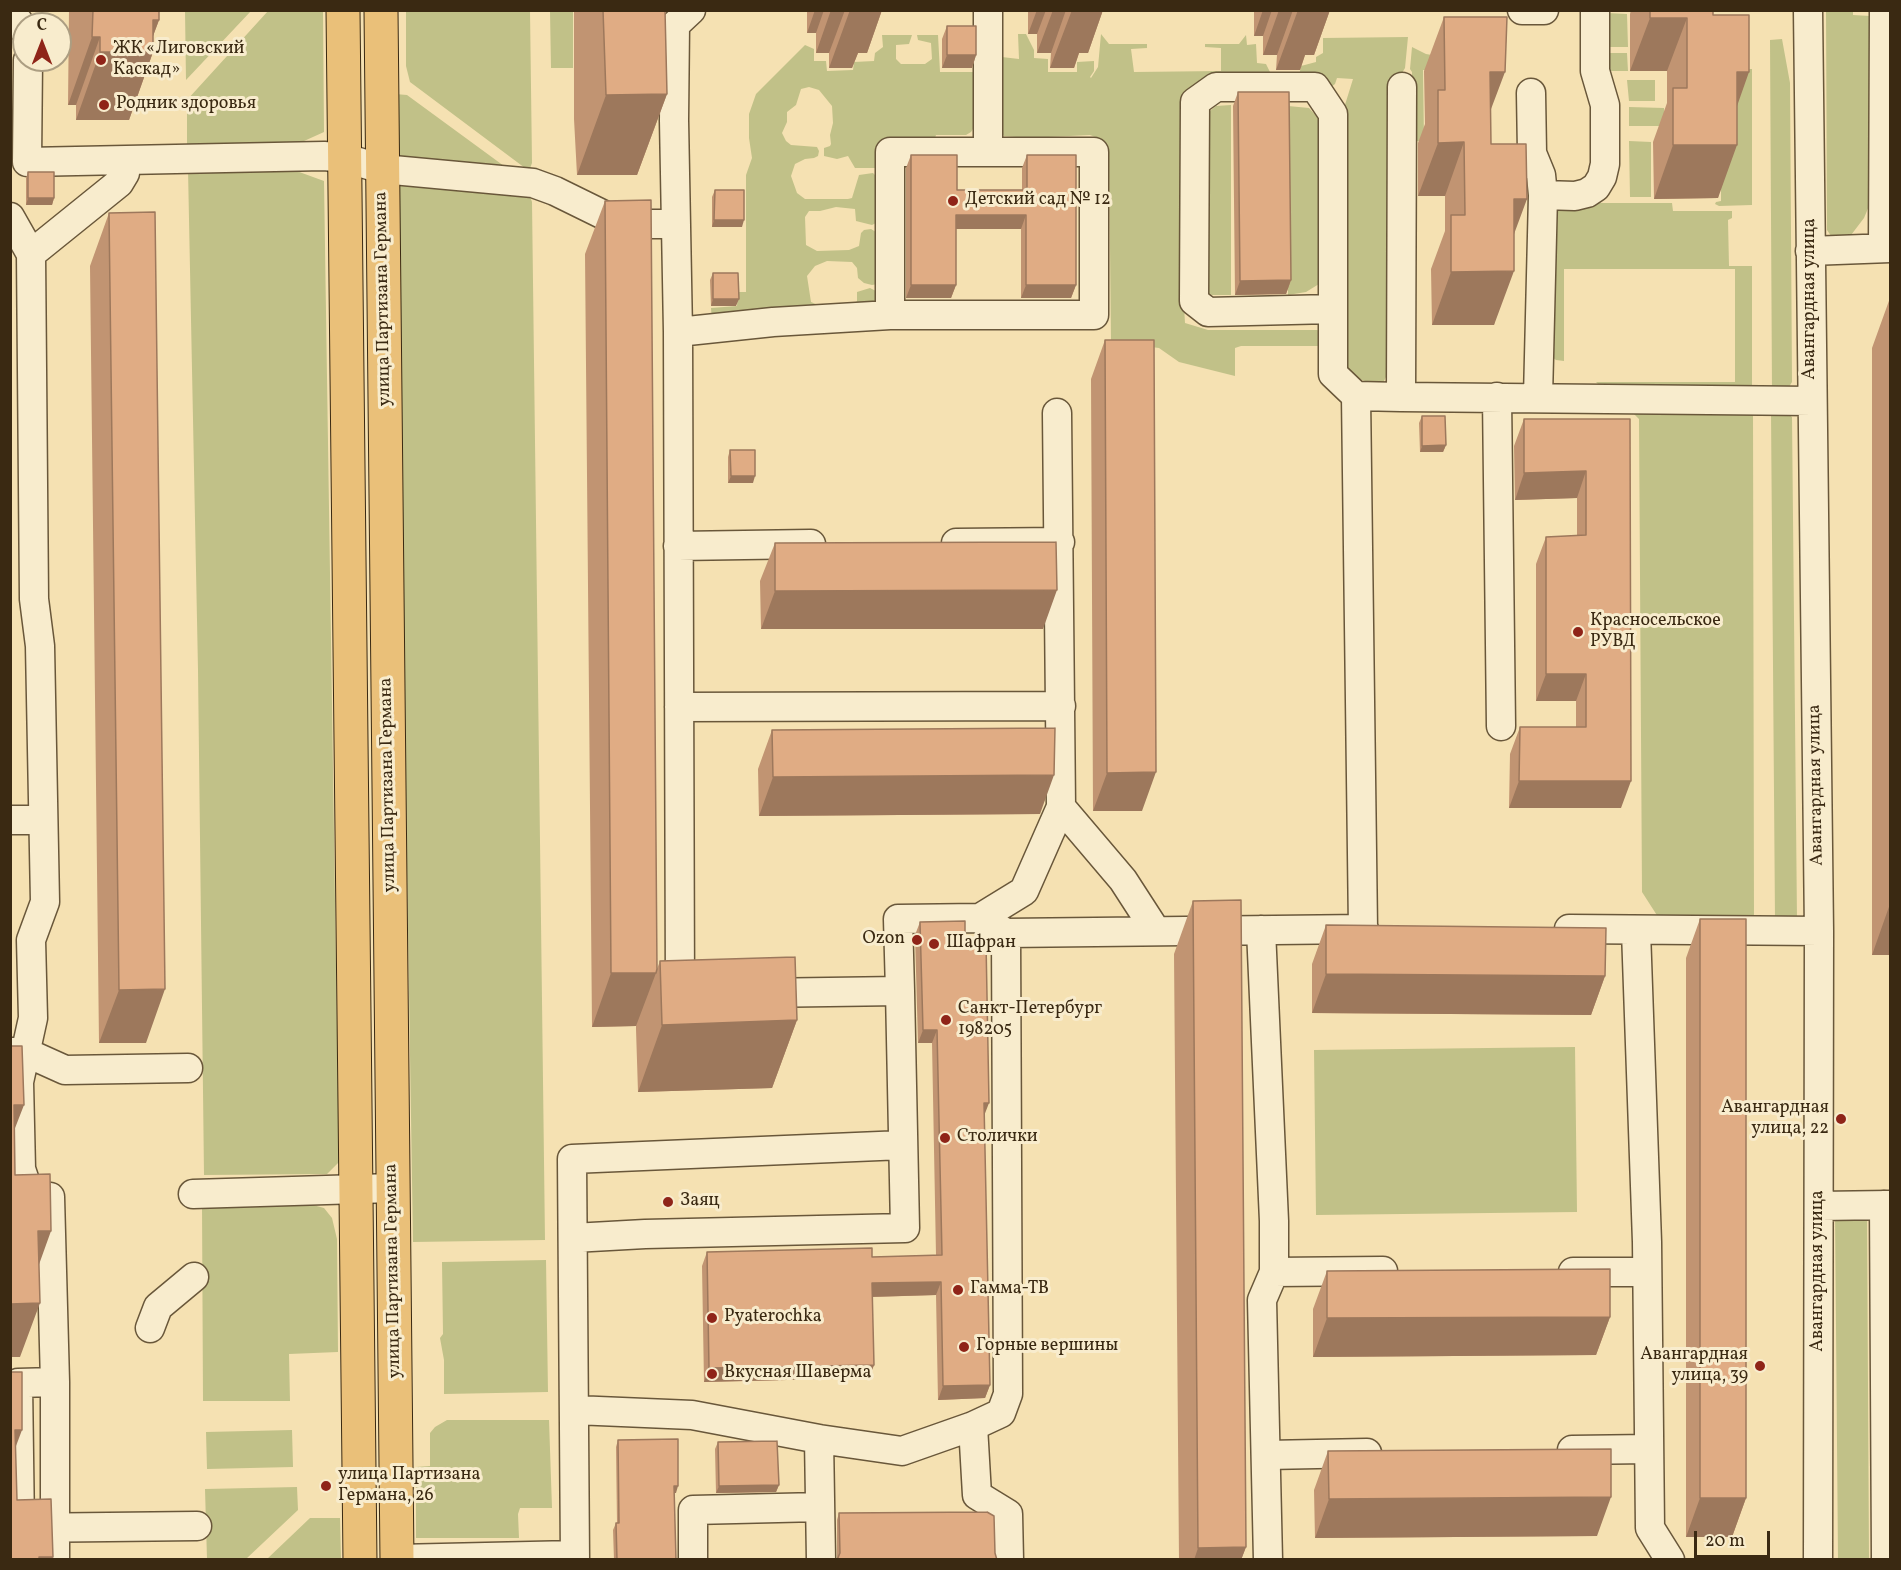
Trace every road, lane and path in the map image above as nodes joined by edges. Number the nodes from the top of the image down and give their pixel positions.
1 (343, 10) edge
2 (381, 10) edge
3 (691, 10) edge
4 (988, 10) edge
5 (1522, 10) edge
6 (1544, 10) edge
7 (1595, 10) edge
8 (1808, 10) edge
9 (1884, 10) edge
10 (27, 72) edge
11 (1402, 87) dead end
12 (1531, 93) dead end
13 (988, 152) junction
14 (345, 158) junction
15 (126, 161) junction
16 (19, 163) edge
17 (382, 168) junction
18 (1543, 195) junction
19 (10, 217) edge
20 (676, 224) junction
21 (1887, 248) edge
22 (1810, 250) junction
23 (31, 254) junction
24 (1332, 309) junction
25 (890, 315) junction
26 (678, 332) junction
27 (1356, 396) junction
28 (1401, 397) junction
29 (1497, 397) junction
30 (1538, 397) junction
31 (1812, 401) junction
32 (1057, 413) dead end
33 (1060, 542) junction
34 (928, 543) edge
35 (833, 544) edge
36 (678, 546) junction
37 (22, 599) edge
38 (1061, 706) junction
39 (679, 707) junction
40 (1501, 726) dead end
41 (1061, 807) junction
42 (10, 820) edge
43 (43, 820) junction
44 (980, 918) junction
45 (1546, 929) edge
46 (1261, 930) junction
47 (1636, 930) junction
48 (1819, 930) junction
49 (1156, 931) junction
50 (1006, 933) junction
51 (900, 992) junction
52 (18, 1052) edge
53 (188, 1068) dead end
54 (903, 1145) junction
55 (393, 1188) junction
56 (356, 1190) junction
57 (193, 1194) dead end
58 (1887, 1205) edge
59 (1819, 1206) junction
60 (573, 1238) junction
61 (1414, 1271) edge
62 (1274, 1272) junction
63 (1542, 1272) edge
64 (1647, 1272) junction
65 (194, 1277) dead end
66 (150, 1328) dead end
67 (55, 1382) junction
68 (575, 1410) junction
69 (973, 1426) junction
70 (819, 1439) junction
71 (1649, 1449) junction
72 (1541, 1450) edge
73 (1398, 1453) edge
74 (1267, 1455) junction
75 (820, 1507) junction
76 (196, 1526) dead end
77 (54, 1528) junction
78 (575, 1558) edge
79 (398, 1559) edge
80 (55, 1560) edge
81 (360, 1560) edge
82 (693, 1560) edge
83 (821, 1560) edge
84 (1009, 1560) edge
85 (1268, 1560) edge
86 (1670, 1560) edge
87 (1818, 1560) edge
88 (1886, 1560) edge

1 - 14 main road, улица Партизана Германа
2 - 17 main road, улица Партизана Германа
3 - 20 street
4 - 13 street
5 - 6 street
7 - 18 street
8 - 22 street, Авангардная улица
9 - 21 street
10 - 16 street
11 - 28 street
12 - 18 street
13 - 25 street
13 - 25 street
14 - 15 street
14 - 17 street
14 - 56 main road, улица Партизана Германа
15 - 16 street
15 - 23 street
17 - 20 street
17 - 55 main road, улица Партизана Германа
18 - 30 street
19 - 23 street
20 - 26 street
21 - 22 street
22 - 31 street, Авангардная улица
23 - 37 street
24 - 24 street
24 - 27 street
25 - 26 street
26 - 36 street
27 - 28 street
27 - 46 street
28 - 29 street
29 - 30 street
29 - 40 street
30 - 31 street
31 - 48 street, Авангардная улица
32 - 33 street
33 - 34 street
33 - 38 street
35 - 36 street
36 - 39 street
37 - 43 street
38 - 39 street
38 - 41 street
39 - 51 street
41 - 44 street
41 - 49 street
42 - 43 street
43 - 52 street
44 - 50 street
44 - 51 street
45 - 47 street
46 - 49 street
46 - 62 street
47 - 48 street
47 - 64 street
48 - 59 street, Авангардная улица
49 - 50 street
50 - 69 street
51 - 54 street
52 - 53 street
52 - 67 street
54 - 60 street
54 - 60 street
55 - 56 street
55 - 79 main road, улица Партизана Германа
56 - 57 street
56 - 81 main road, улица Партизана Германа
58 - 59 street
58 - 88 street
59 - 87 street, Авангардная улица
60 - 68 street
61 - 62 street
62 - 74 street
63 - 64 street
64 - 71 street
65 - 66 street
67 - 77 street
67 - 77 street
68 - 70 street
68 - 78 street
69 - 70 street
69 - 84 street
70 - 75 street
71 - 72 street
71 - 86 street
73 - 74 street
74 - 85 street
75 - 82 street
75 - 83 street
76 - 77 street
77 - 80 street
78 - 79 street

